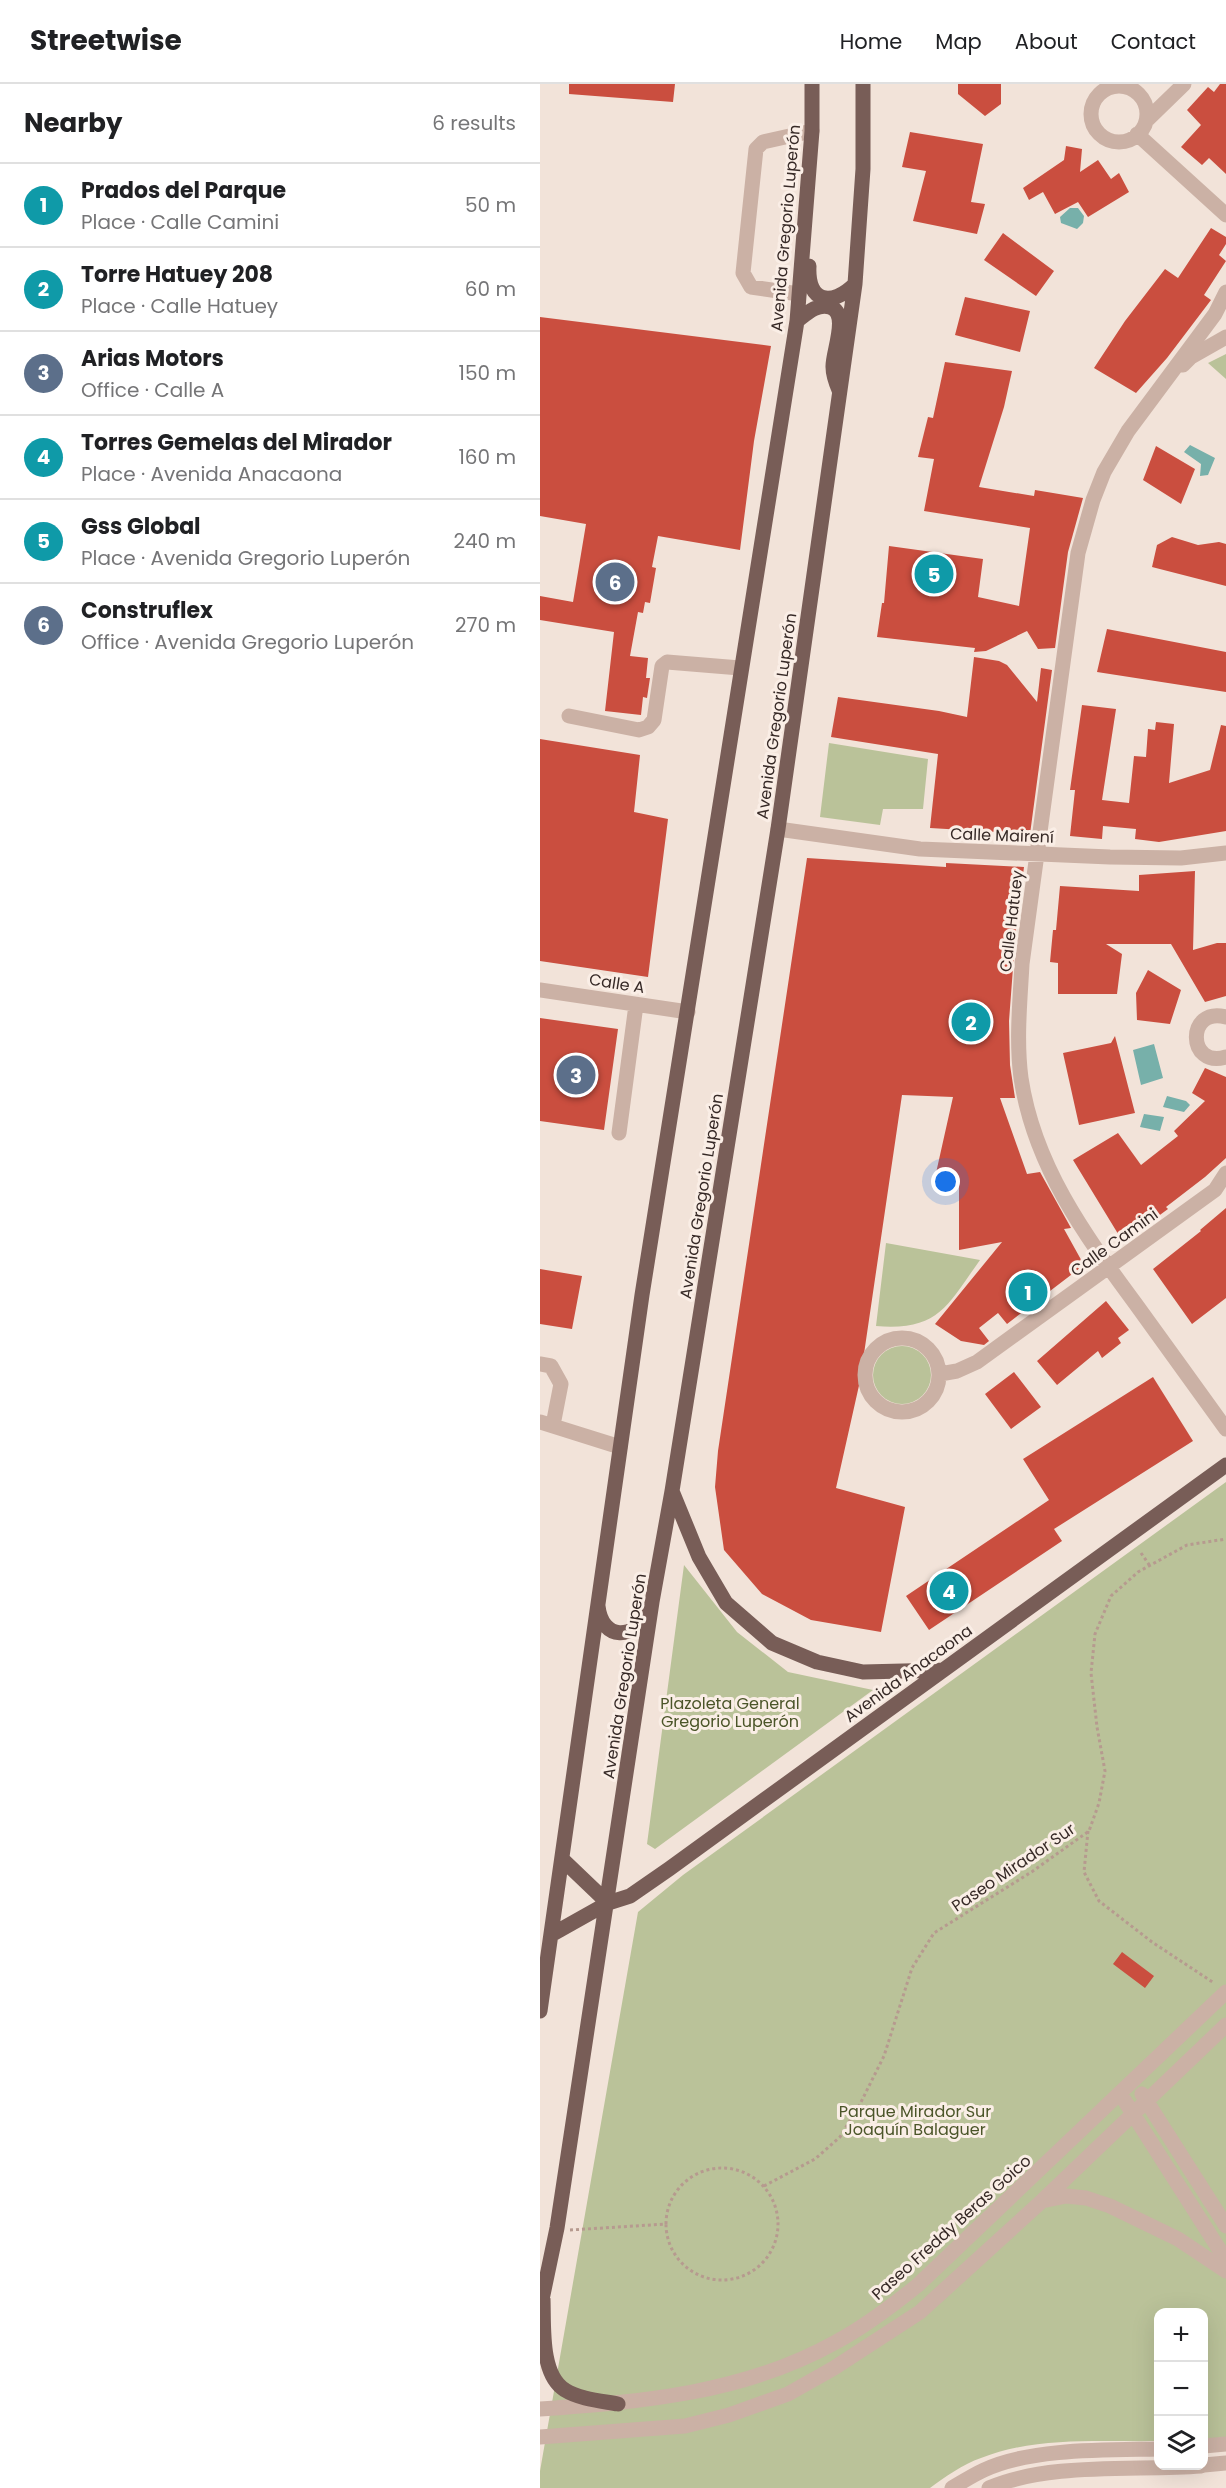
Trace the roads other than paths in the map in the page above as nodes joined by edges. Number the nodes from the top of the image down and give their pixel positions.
1 (812, 84) edge
2 (863, 84) edge
3 (1184, 84) edge
4 (1148, 119) junction
5 (812, 131) junction
6 (1137, 134) junction
7 (807, 184) junction
8 (1226, 215) edge
9 (855, 284) junction
10 (1226, 292) edge
11 (799, 294) junction
12 (797, 321) junction
13 (1226, 337) edge
14 (1164, 384) junction
15 (840, 393) junction
16 (740, 668) junction
17 (569, 716) dead end
18 (778, 829) junction
19 (1037, 854) junction
20 (1226, 854) edge
21 (540, 990) edge
22 (636, 1005) junction
23 (688, 1012) junction
24 (1226, 1017) edge
25 (1226, 1057) edge
26 (619, 1133) dead end
27 (1226, 1173) edge
28 (1220, 1190) edge
29 (1109, 1268) junction
30 (540, 1364) edge
31 (940, 1374) junction
32 (546, 1424) edge
33 (1226, 1429) edge
34 (620, 1447) junction
35 (1226, 1465) edge
36 (672, 1491) junction
37 (597, 1600) junction
38 (652, 1602) junction
39 (944, 1670) junction
40 (563, 1860) junction
41 (608, 1903) junction
42 (551, 1935) junction
43 (1221, 1989) edge
44 (540, 2011) edge
45 (1226, 2025) edge
46 (1134, 2081) junction
47 (1121, 2095) junction
48 (1146, 2101) junction
49 (1133, 2114) junction
50 (1042, 2201) junction
51 (1226, 2226) edge
52 (1226, 2260) edge
53 (1226, 2271) edge
54 (543, 2292) junction
55 (540, 2309) edge
56 (618, 2404) junction
57 (540, 2409) edge
58 (540, 2437) edge
59 (1226, 2444) edge
60 (1208, 2446) edge
61 (1154, 2449) edge
62 (1226, 2463) edge
63 (1208, 2464) edge
64 (1154, 2467) edge
65 (952, 2488) edge
66 (989, 2488) edge

1 - 5 main road, Avenida Gregorio Luperón
2 - 9 main road, Avenida Gregorio Luperón
3 - 4 street
4 - 6 street
4 - 6 street
5 - 7 main road, Avenida Gregorio Luperón
5 - 11 street
6 - 8 street
7 - 9 main road
7 - 11 main road, Avenida Gregorio Luperón
9 - 15 main road, Avenida Gregorio Luperón
10 - 14 street, Calle Hatuey
11 - 12 main road, Avenida Gregorio Luperón
12 - 15 main road
12 - 16 main road, Avenida Gregorio Luperón
13 - 14 street, Calle Hatuey
14 - 19 street, Calle Hatuey
15 - 18 main road, Avenida Gregorio Luperón
16 - 17 street
16 - 23 main road, Avenida Gregorio Luperón
18 - 19 street, Calle Mairení
18 - 36 main road, Avenida Gregorio Luperón
19 - 20 street, Calle Mairení
19 - 29 street, Calle Hatuey
21 - 22 street, Calle A
22 - 23 street, Calle A
22 - 26 street
23 - 34 main road, Avenida Gregorio Luperón
24 - 25 street
27 - 28 street, Calle Camini
28 - 29 street, Calle Camini
29 - 31 street, Calle Camini
29 - 33 street, Calle Hatuey
30 - 32 street
31 - 31 street
32 - 34 street
34 - 37 main road, Avenida Gregorio Luperón
35 - 39 main road, Avenida Anacaona
36 - 38 main road, Avenida Gregorio Luperón
36 - 39 main road
37 - 38 main road
37 - 40 main road, Avenida Gregorio Luperón
38 - 41 main road, Avenida Gregorio Luperón
39 - 41 main road, Avenida Anacaona
40 - 41 main road
40 - 42 main road, Avenida Gregorio Luperón
41 - 42 main road, Avenida Anacaona
41 - 54 main road, Avenida Gregorio Luperón
42 - 44 main road, Avenida Gregorio Luperón
43 - 46 street, Paseo Freddy Beras Goico
45 - 48 street
46 - 47 street, Paseo Freddy Beras Goico
46 - 48 street
47 - 49 street
47 - 56 street, Paseo Freddy Beras Goico
48 - 49 street
48 - 51 street
49 - 50 street
49 - 52 street
50 - 53 street
50 - 58 street
54 - 55 main road, Avenida Gregorio Luperón
54 - 56 main road
56 - 57 street, Paseo Freddy Beras Goico
59 - 60 street
61 - 65 street
62 - 63 street
64 - 66 street

